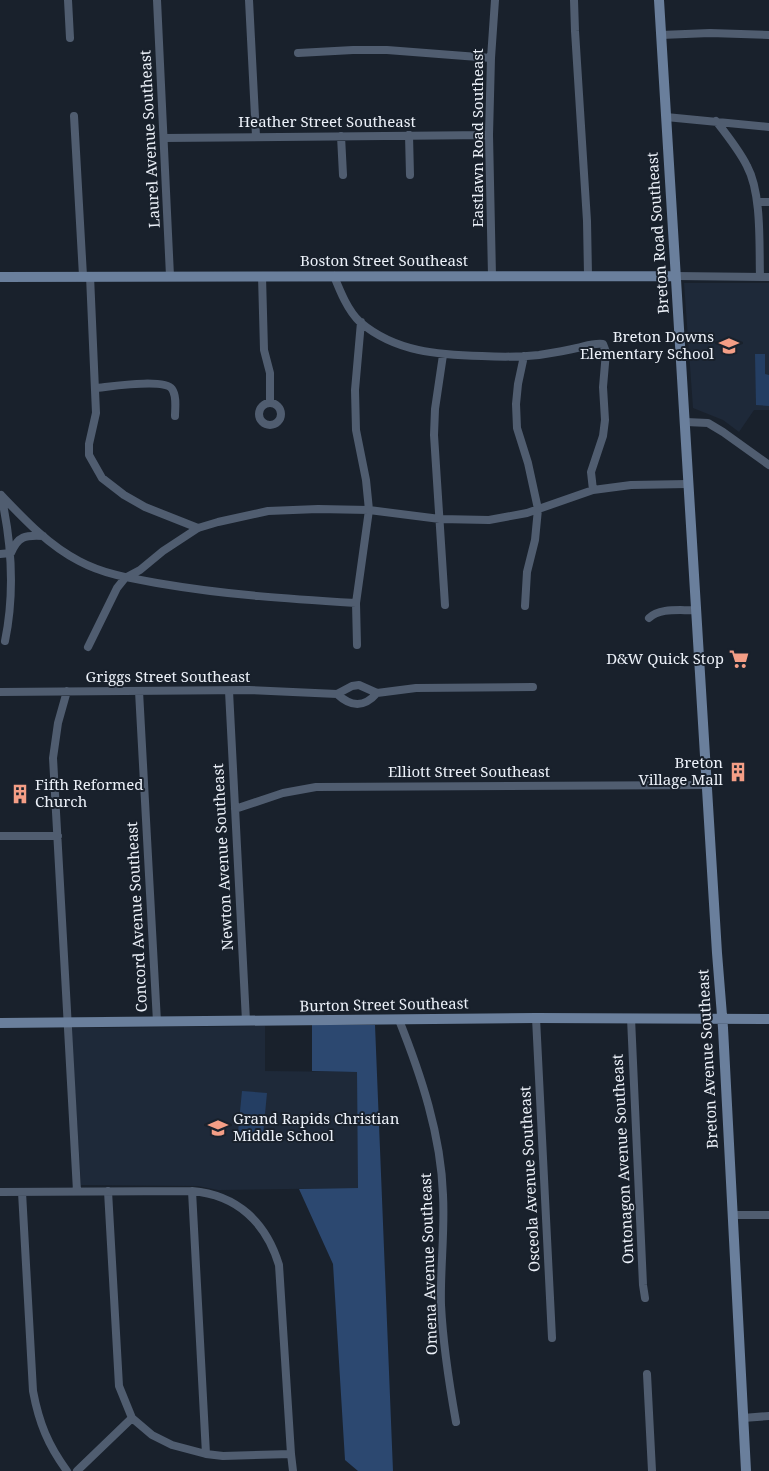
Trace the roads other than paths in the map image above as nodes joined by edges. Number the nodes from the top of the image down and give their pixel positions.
1 (68, 0) edge
2 (157, 0) edge
3 (249, 0) edge
4 (495, 0) edge
5 (574, 0) edge
6 (659, 0) edge
7 (661, 35) junction
8 (769, 35) edge
9 (70, 38) dead end
10 (298, 53) dead end
11 (490, 58) junction
12 (74, 116) dead end
13 (666, 117) junction
14 (716, 121) junction
15 (769, 127) edge
16 (409, 135) junction
17 (489, 135) junction
18 (256, 136) junction
19 (341, 136) junction
20 (164, 138) junction
21 (343, 175) dead end
22 (410, 175) dead end
23 (757, 202) junction
24 (769, 202) edge
25 (588, 275) junction
26 (0, 276) edge
27 (87, 276) junction
28 (170, 276) junction
29 (262, 276) junction
30 (334, 276) junction
31 (492, 276) junction
32 (676, 276) junction
33 (760, 277) junction
34 (769, 277) edge
35 (361, 322) junction
36 (443, 355) junction
37 (524, 356) junction
38 (95, 388) junction
39 (270, 403) dead end
40 (175, 416) dead end
41 (686, 422) junction
42 (769, 465) edge
43 (688, 484) junction
44 (593, 490) junction
45 (0, 494) edge
46 (538, 509) junction
47 (369, 510) junction
48 (440, 519) junction
49 (198, 528) junction
50 (43, 536) junction
51 (11, 553) junction
52 (0, 554) edge
53 (125, 578) junction
54 (356, 603) junction
55 (445, 605) dead end
56 (525, 606) dead end
57 (697, 610) junction
58 (649, 618) dead end
59 (6, 641) dead end
60 (699, 644) joint
61 (357, 646) dead end
62 (88, 647) dead end
63 (533, 688) dead end
64 (67, 691) junction
65 (139, 691) junction
66 (229, 691) junction
67 (0, 692) edge
68 (377, 693) junction
69 (337, 694) junction
70 (707, 785) junction
71 (235, 809) junction
72 (0, 836) edge
73 (58, 836) junction
74 (536, 1018) junction
75 (631, 1018) junction
76 (722, 1018) junction
77 (769, 1019) edge
78 (399, 1020) junction
79 (246, 1021) junction
80 (68, 1022) junction
81 (157, 1022) junction
82 (0, 1023) edge
83 (77, 1191) junction
84 (108, 1191) junction
85 (192, 1191) junction
86 (0, 1192) edge
87 (22, 1192) junction
88 (733, 1215) junction
89 (769, 1215) edge
90 (645, 1298) dead end
91 (552, 1338) dead end
92 (648, 1374) dead end
93 (769, 1416) edge
94 (132, 1418) junction
95 (743, 1418) junction
96 (456, 1422) dead end
97 (206, 1454) junction
98 (291, 1454) junction
99 (67, 1471) edge
100 (77, 1471) edge
101 (294, 1471) edge
102 (652, 1471) edge
103 (746, 1471) edge

1 - 9 street
2 - 20 street, Laurel Avenue Southeast
3 - 18 street
4 - 11 street, Eastlawn Road Southeast
5 - 25 street
6 - 7 main road, Breton Road Southeast
7 - 8 street
7 - 13 main road, Breton Road Southeast
10 - 11 street
11 - 17 street, Eastlawn Road Southeast
12 - 27 street
13 - 14 street
13 - 32 main road, Breton Road Southeast
14 - 15 street
14 - 23 street
16 - 17 street, Heather Street Southeast
16 - 19 street, Heather Street Southeast
16 - 22 street
17 - 31 street, Eastlawn Road Southeast
18 - 19 street, Heather Street Southeast
18 - 20 street, Heather Street Southeast
19 - 21 street
20 - 28 street, Laurel Avenue Southeast
23 - 24 street
23 - 33 street
25 - 31 main road, Boston Street Southeast
25 - 32 main road, Boston Street Southeast
26 - 27 main road, Boston Street Southeast
27 - 28 main road, Boston Street Southeast
27 - 38 street
28 - 29 main road, Boston Street Southeast
29 - 30 main road, Boston Street Southeast
29 - 39 street
30 - 31 main road, Boston Street Southeast
30 - 35 street
32 - 33 street, Boston Street Southeast
32 - 41 main road, Breton Road Southeast
33 - 34 street, Boston Street Southeast
35 - 36 street
35 - 47 street
36 - 37 street
36 - 48 street
37 - 44 street
37 - 46 street
38 - 40 street
38 - 49 street
41 - 42 street
41 - 43 main road, Breton Road Southeast
43 - 44 street
43 - 57 main road, Breton Road Southeast
44 - 46 street
45 - 50 street
45 - 51 street
46 - 48 street
46 - 56 street
47 - 48 street
47 - 49 street
47 - 54 street
48 - 55 street
49 - 53 street
50 - 51 street
50 - 53 street
51 - 52 street
51 - 59 street
53 - 54 street
53 - 62 street
54 - 61 street
57 - 58 street
57 - 60 main road, Breton Road Southeast
60 - 70 main road, Breton Avenue Southeast
63 - 68 street, Griggs Street Southeast
64 - 65 street, Griggs Street Southeast
64 - 67 street, Griggs Street Southeast
64 - 73 street
65 - 66 street, Griggs Street Southeast
65 - 81 street, Concord Avenue Southeast
66 - 69 street, Griggs Street Southeast
66 - 71 street, Newton Avenue Southeast
68 - 69 street, Griggs Street Southeast
68 - 69 street, Griggs Street Southeast
70 - 71 street, Elliott Street Southeast
70 - 76 main road, Breton Avenue Southeast
71 - 79 street, Newton Avenue Southeast
72 - 73 street
73 - 80 street
74 - 75 main road, Burton Street Southeast
74 - 78 main road, Burton Street Southeast
74 - 91 street, Osceola Avenue Southeast
75 - 76 main road, Burton Street Southeast
75 - 90 street, Ontonagon Avenue Southeast
76 - 77 main road, Burton Street Southeast
76 - 88 main road, Breton Avenue Southeast
78 - 79 main road, Burton Street Southeast
78 - 96 street, Omena Avenue Southeast
79 - 81 main road, Burton Street Southeast
80 - 81 main road, Burton Street Southeast
80 - 82 main road, Burton Street Southeast
80 - 83 street
83 - 84 street
83 - 87 street
84 - 85 street
84 - 94 street
85 - 97 street
85 - 98 street
86 - 87 street
87 - 99 street
88 - 89 street
88 - 95 main road, Breton Avenue Southeast
92 - 102 street
93 - 95 street
94 - 97 street
94 - 100 street
95 - 103 main road, Breton Avenue Southeast
97 - 98 street
98 - 101 street

